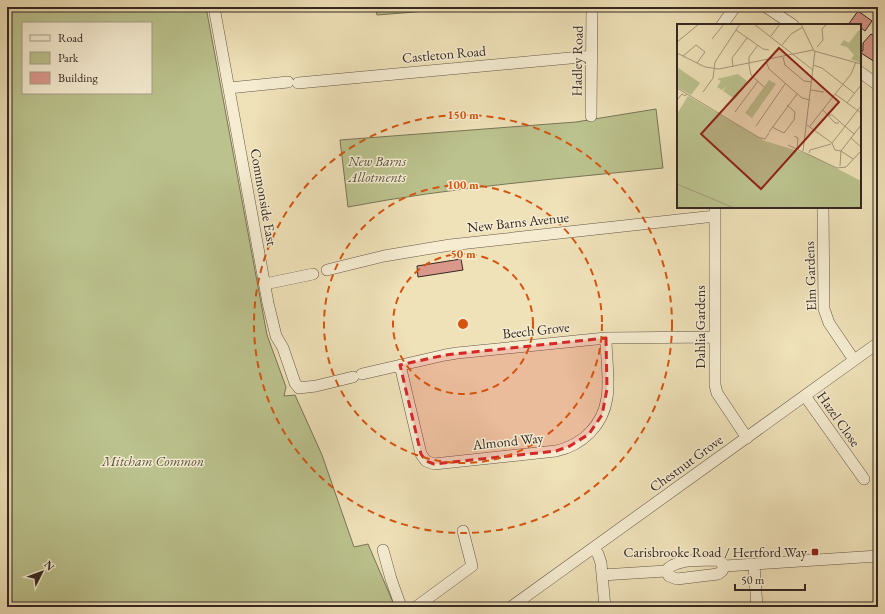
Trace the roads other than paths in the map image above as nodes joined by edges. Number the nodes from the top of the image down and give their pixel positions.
1 (214, 7) edge
2 (592, 7) edge
3 (735, 7) edge
4 (766, 7) edge
5 (723, 24) edge
6 (792, 24) edge
7 (592, 56) junction
8 (861, 73) edge
9 (878, 85) edge
10 (229, 88) junction
11 (591, 116) dead end
12 (823, 208) edge
13 (715, 212) edge
14 (327, 270) dead end
15 (313, 274) dead end
16 (265, 284) junction
17 (715, 337) junction
18 (606, 338) junction
19 (878, 344) edge
20 (854, 360) junction
21 (400, 365) junction
22 (299, 388) joint
23 (805, 396) junction
24 (747, 438) junction
25 (864, 479) dead end
26 (463, 531) dead end
27 (594, 548) junction
28 (383, 550) dead end
29 (878, 556) edge
30 (754, 565) junction
31 (725, 566) junction
32 (666, 571) junction
33 (602, 575) junction
34 (401, 607) edge
35 (416, 607) edge
36 (511, 607) edge
37 (605, 607) edge
38 (756, 607) edge

1 - 10 street, Commonside East
2 - 7 street, Hadley Road
3 - 5 street
4 - 6 street
7 - 10 street, Castleton Road
7 - 11 street, Hadley Road
8 - 9 street
10 - 16 street, Commonside East
12 - 20 street, Elm Gardens
13 - 14 street, New Barns Avenue
13 - 17 street, Dahlia Gardens
15 - 16 street
16 - 22 street, Commonside East
17 - 18 street, Beech Grove
17 - 24 street, Dahlia Gardens
18 - 21 street, Beech Grove
18 - 21 street, Almond Way
19 - 20 street, Chestnut Grove
20 - 23 street, Chestnut Grove
21 - 22 street, Beech Grove
23 - 24 street, Chestnut Grove
23 - 25 street, Hazel Close
24 - 27 street, Chestnut Grove
26 - 35 street
27 - 33 street
27 - 36 street, Chestnut Grove
28 - 34 street
29 - 30 street
30 - 31 street
30 - 38 street
31 - 32 street
31 - 32 street
32 - 33 street
33 - 37 street

